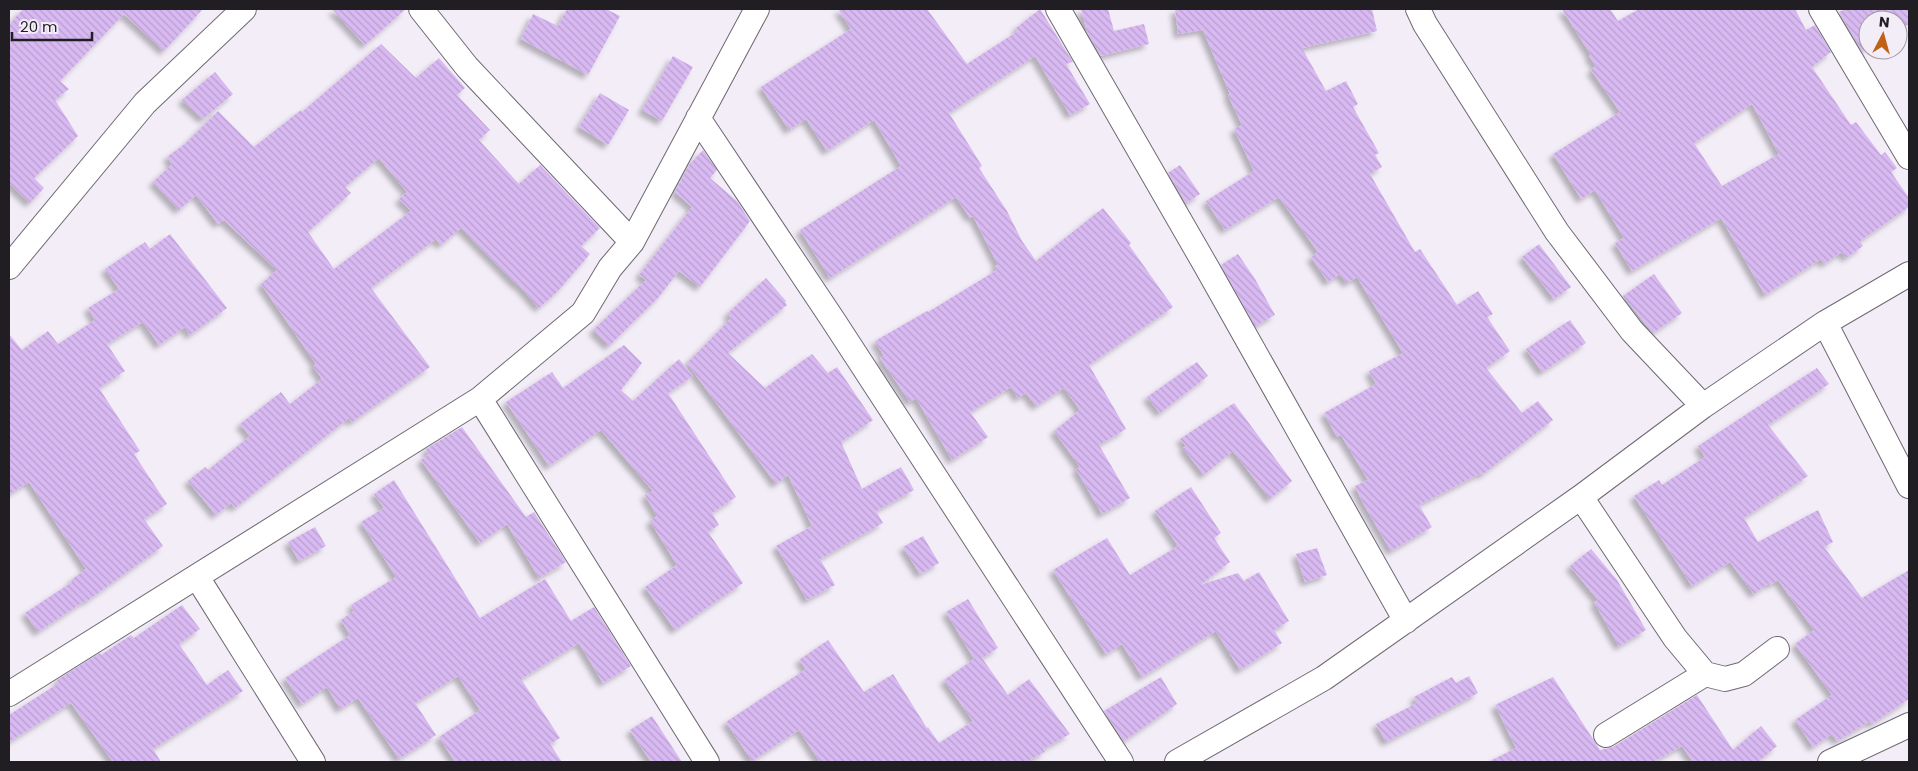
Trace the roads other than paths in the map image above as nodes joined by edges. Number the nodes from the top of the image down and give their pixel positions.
1 (244, 9) edge
2 (420, 9) edge
3 (757, 9) edge
4 (1058, 9) edge
5 (1418, 9) edge
6 (1821, 9) edge
7 (698, 118) junction
8 (1909, 157) edge
9 (632, 242) junction
10 (9, 267) edge
11 (1909, 274) edge
12 (1825, 323) junction
13 (480, 399) junction
14 (1704, 406) junction
15 (1909, 486) edge
16 (1581, 497) junction
17 (197, 577) junction
18 (1406, 621) junction
19 (1777, 649) dead end
20 (1705, 674) junction
21 (9, 694) edge
22 (1909, 725) edge
23 (1606, 735) dead end
24 (313, 762) edge
25 (707, 762) edge
26 (1121, 762) edge
27 (1177, 762) edge
28 (1830, 762) edge

1 - 10 street
2 - 9 street
3 - 7 street
4 - 18 street
5 - 14 street
6 - 8 street
7 - 9 street
7 - 26 street
9 - 13 street
11 - 12 street
12 - 14 street
12 - 15 street
13 - 17 street
13 - 25 street
14 - 16 street
16 - 18 street
16 - 20 street
17 - 21 street
17 - 24 street
18 - 27 street
19 - 20 street
20 - 23 street
22 - 28 street

